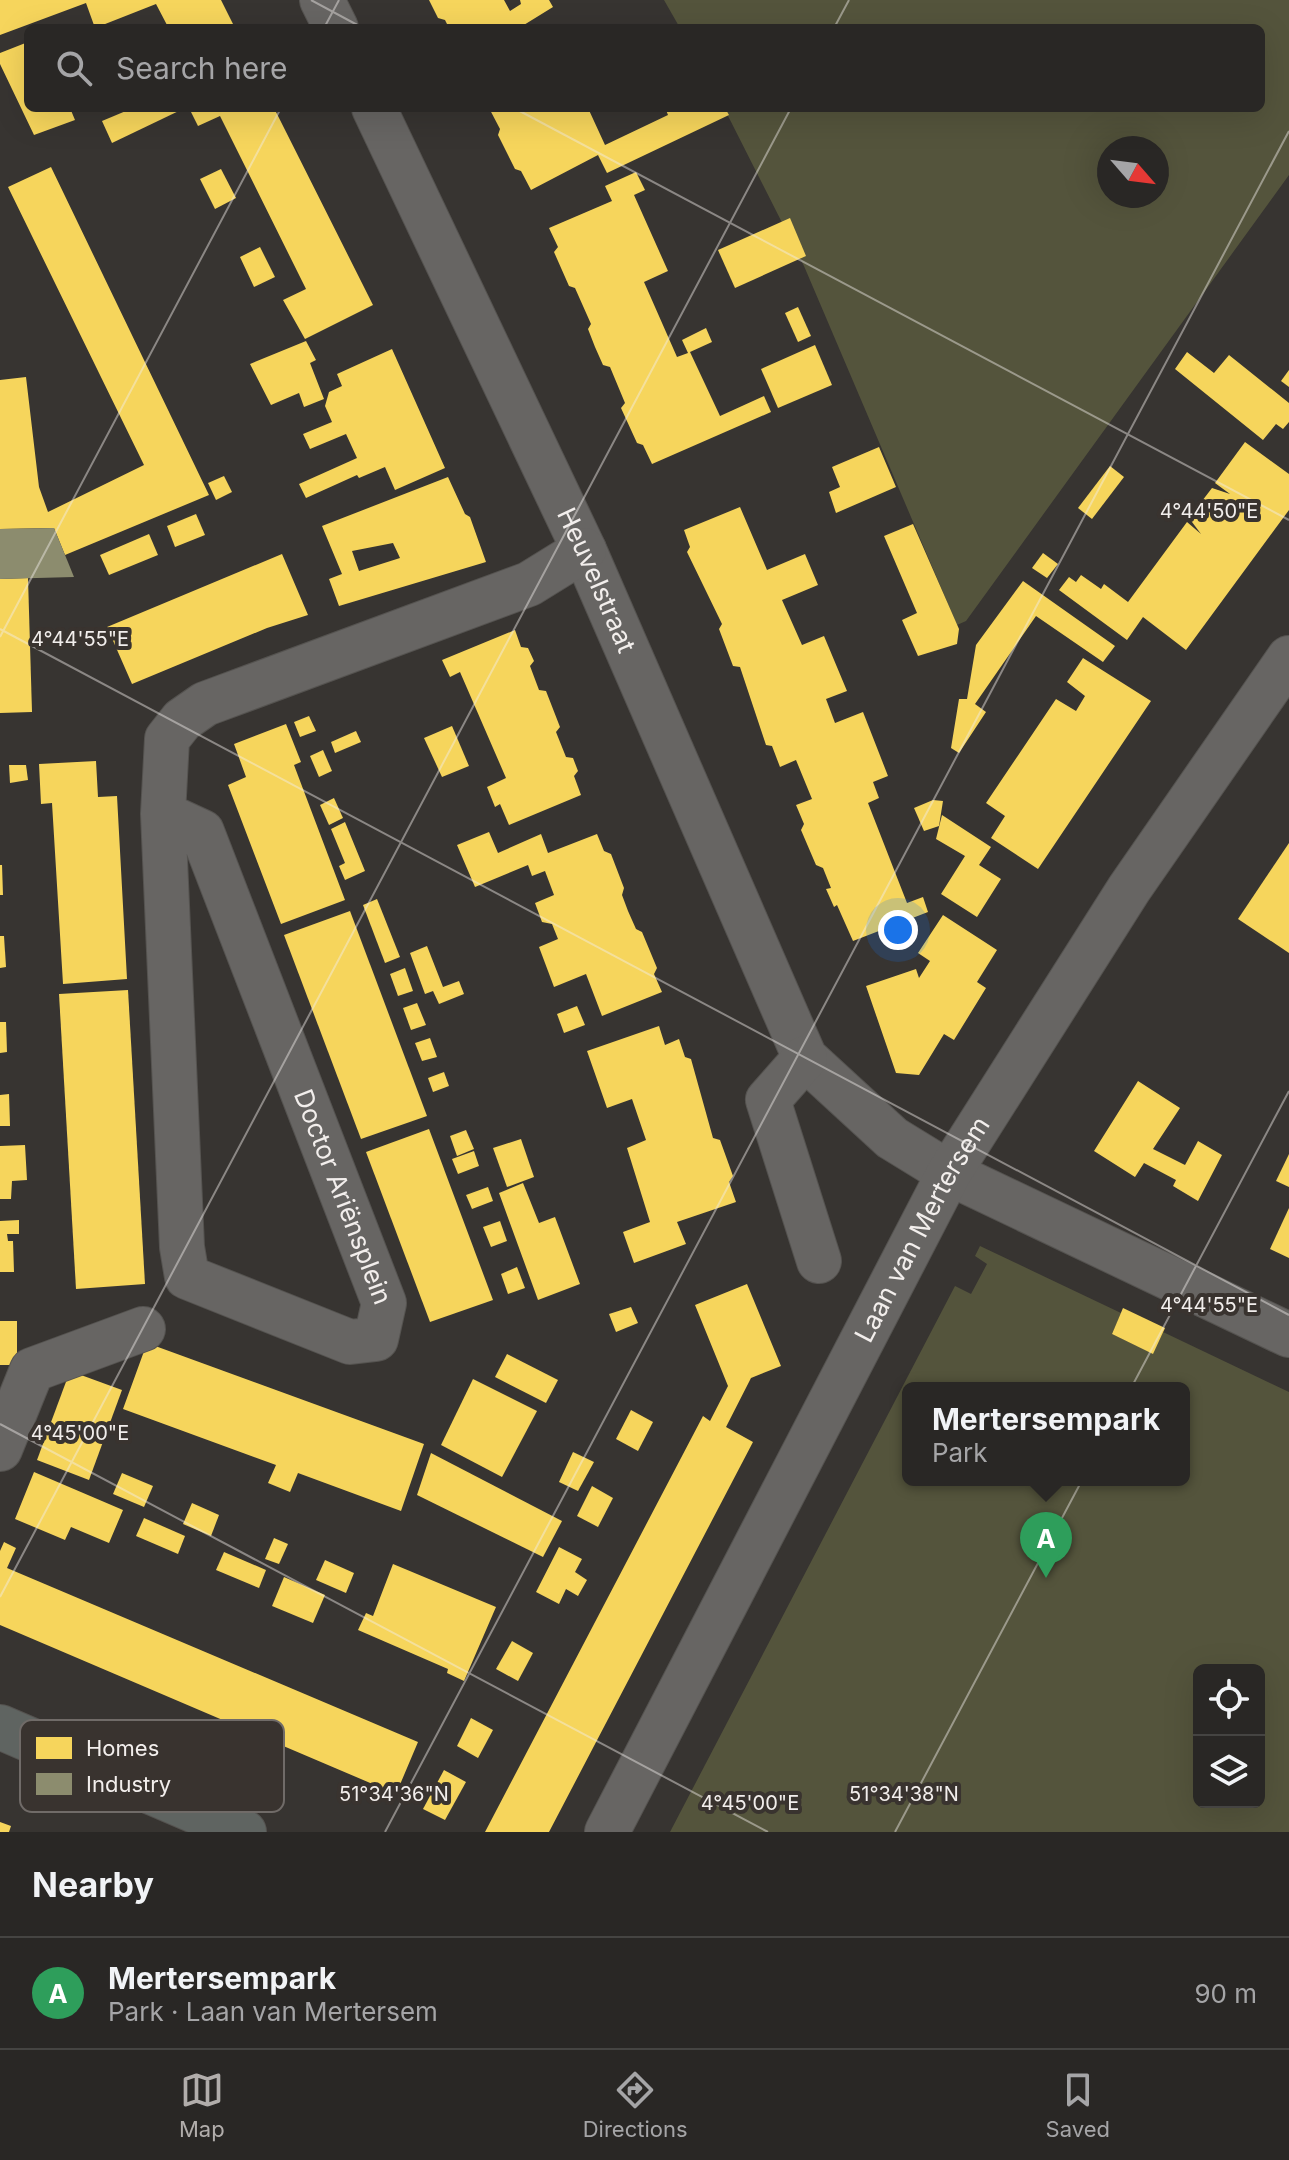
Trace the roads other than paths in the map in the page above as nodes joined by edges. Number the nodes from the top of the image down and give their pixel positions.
1 (322, 0) edge
2 (334, 24) edge
3 (376, 112) edge
4 (584, 550) junction
5 (1289, 658) edge
6 (163, 814) junction
7 (805, 1058) junction
8 (949, 1173) junction
9 (819, 1261) dead end
10 (143, 1329) dead end
11 (1289, 1335) edge
12 (0, 1449) edge
13 (0, 1727) edge
14 (20, 1736) edge
15 (198, 1812) edge
16 (244, 1832) edge
17 (607, 1832) edge

1 - 2 street
3 - 4 street, Heuvelstraat
4 - 6 street, Doctor Ariënsplein
4 - 7 street, Heuvelstraat
5 - 8 street, Laan van Mertersem
6 - 6 street, Doctor Ariënsplein
7 - 8 street, Heuvelstraat
7 - 9 street
8 - 11 street, Heuvelstraat
8 - 17 street, Laan van Mertersem
10 - 12 street
13 - 14 street
15 - 16 street

